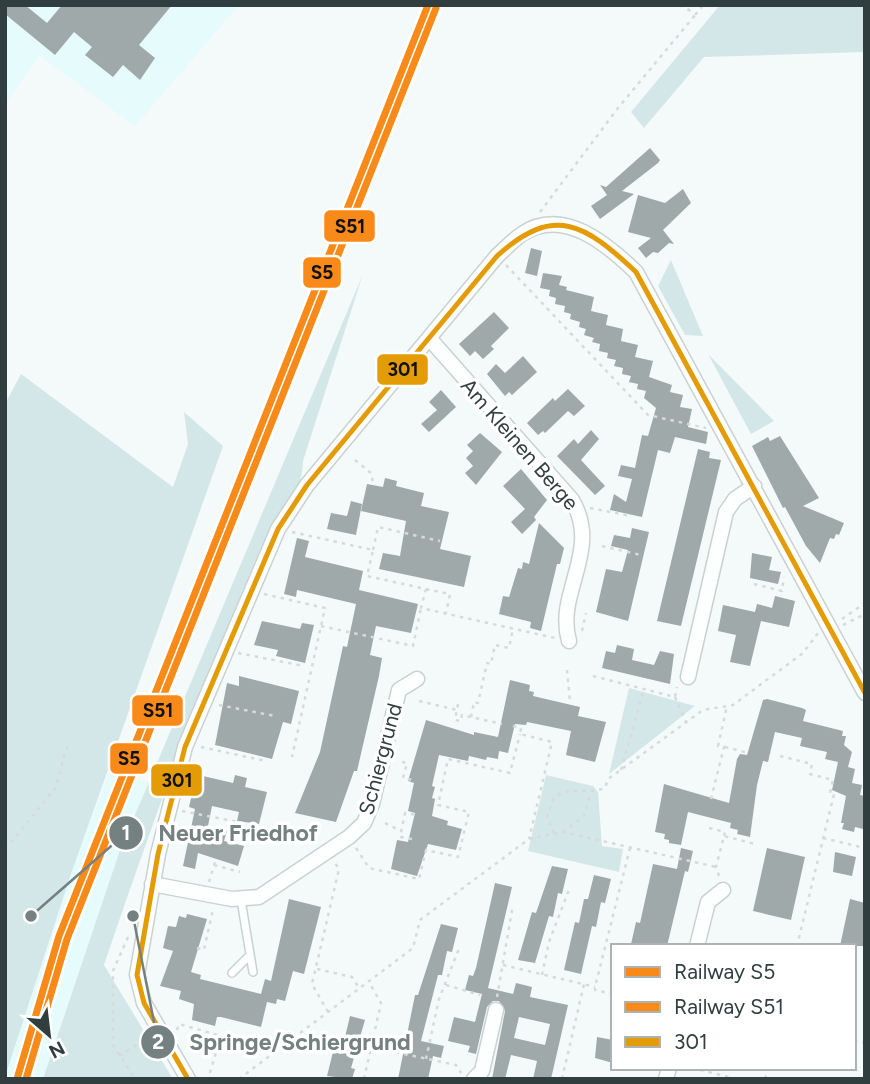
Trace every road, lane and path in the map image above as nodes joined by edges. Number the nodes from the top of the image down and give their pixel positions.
1 (680, 5) edge
2 (702, 5) edge
3 (696, 14) junction
4 (523, 232) junction
5 (503, 262) dead end
6 (429, 338) junction
7 (723, 431) junction
8 (355, 460) dead end
9 (373, 483) dead end
10 (754, 486) junction
11 (586, 507) dead end
12 (631, 516) dead end
13 (278, 529) junction
14 (440, 541) dead end
15 (601, 546) dead end
16 (373, 550) junction
17 (640, 555) dead end
18 (786, 579) dead end
19 (754, 584) dead end
20 (426, 589) junction
21 (250, 591) junction
22 (865, 603) edge
23 (422, 608) junction
24 (446, 613) junction
25 (865, 614) edge
26 (843, 619) dead end
27 (321, 626) junction
28 (839, 627) dead end
29 (513, 629) junction
30 (821, 631) dead end
31 (569, 641) joint
32 (225, 650) junction
33 (304, 666) dead end
34 (567, 670) dead end
35 (593, 676) dead end
36 (688, 677) joint
37 (417, 680) dead end
38 (644, 689) junction
39 (865, 693) edge
40 (675, 697) junction
41 (202, 701) junction
42 (570, 701) dead end
43 (419, 702) dead end
44 (458, 704) dead end
45 (727, 706) junction
46 (457, 710) junction
47 (275, 716) dead end
48 (471, 717) junction
49 (687, 722) junction
50 (502, 724) dead end
51 (513, 726) dead end
52 (520, 734) junction
53 (68, 744) dead end
54 (194, 745) dead end
55 (724, 747) junction
56 (745, 752) dead end
57 (780, 756) dead end
58 (292, 757) dead end
59 (266, 761) dead end
60 (402, 762) dead end
61 (621, 770) junction
62 (412, 780) dead end
63 (590, 794) junction
64 (711, 799) dead end
65 (169, 809) junction
66 (417, 815) dead end
67 (237, 822) dead end
68 (385, 823) dead end
69 (709, 828) dead end
70 (401, 831) junction
71 (563, 832) junction
72 (555, 834) junction
73 (724, 836) junction
74 (823, 838) junction
75 (412, 839) dead end
76 (529, 839) junction
77 (865, 840) edge
78 (352, 842) dead end
79 (755, 844) dead end
80 (630, 848) junction
81 (864, 848) edge
82 (5, 849) edge
83 (216, 859) dead end
84 (214, 865) junction
85 (716, 867) junction
86 (339, 869) dead end
87 (240, 872) dead end
88 (152, 884) junction
89 (208, 887) dead end
90 (570, 887) dead end
91 (723, 890) joint
92 (241, 900) junction
93 (214, 904) dead end
94 (513, 905) dead end
95 (134, 934) dead end
96 (698, 944) edge
97 (797, 944) edge
98 (460, 946) dead end
99 (197, 948) dead end
100 (250, 956) junction
101 (502, 965) junction
102 (316, 968) junction
103 (253, 972) dead end
104 (232, 973) dead end
105 (542, 975) junction
106 (368, 981) junction
107 (584, 984) junction
108 (446, 985) junction
109 (595, 987) junction
110 (359, 988) junction
111 (611, 994) edge
112 (480, 995) dead end
113 (496, 1010) joint
114 (327, 1012) junction
115 (153, 1035) dead end
116 (175, 1037) dead end
117 (371, 1047) junction
118 (120, 1056) junction
119 (426, 1059) junction
120 (700, 1070) edge
121 (245, 1076) edge
122 (135, 1079) edge
123 (188, 1079) edge
124 (208, 1079) edge
125 (239, 1079) edge
126 (364, 1079) edge
127 (465, 1079) edge
128 (474, 1079) edge
129 (562, 1079) edge
130 (737, 1079) edge

1 - 3 path
2 - 3 path
3 - 4 path
4 - 6 street
4 - 7 street
5 - 7 path
6 - 13 street
6 - 31 street, Am Kleinen Berge
7 - 10 street
8 - 9 path
10 - 36 street
10 - 39 street
11 - 12 path
13 - 16 path
13 - 21 street
14 - 16 path
15 - 17 path
16 - 20 path
18 - 19 path
20 - 23 path
20 - 24 path
21 - 27 path
21 - 32 street
22 - 26 path
23 - 24 path
23 - 27 path
24 - 29 path
25 - 28 path
27 - 58 path
29 - 31 path
29 - 48 path
30 - 45 path
32 - 33 path
32 - 41 street
34 - 42 path
35 - 38 path
36 - 40 path
37 - 92 street, Schiergrund
38 - 40 path
38 - 61 path
40 - 49 path
41 - 47 path
41 - 65 street
43 - 46 path
44 - 46 path
45 - 49 path
45 - 55 path
46 - 48 path
48 - 50 path
49 - 61 path
51 - 52 path
52 - 76 path
52 - 78 path
53 - 82 path
54 - 59 path
55 - 56 path
55 - 64 path
57 - 74 path
60 - 62 path
61 - 63 path
63 - 71 path
63 - 72 path
65 - 67 path
65 - 88 street
66 - 70 path
68 - 70 path
69 - 73 path
70 - 75 path
71 - 72 path
71 - 80 path
72 - 76 path
73 - 79 path
73 - 85 path
74 - 81 path
74 - 97 path
76 - 106 path
77 - 81 path
80 - 85 path
80 - 109 path
83 - 84 path
84 - 87 path
84 - 89 path
85 - 91 path
86 - 102 path
88 - 92 street, Schiergrund
88 - 123 street
90 - 105 path
91 - 96 street
92 - 100 lane
93 - 99 path
94 - 101 path
95 - 118 path
98 - 108 path
100 - 103 lane
100 - 104 lane
101 - 105 path
101 - 113 path
102 - 110 path
102 - 114 path
105 - 107 path
106 - 110 path
106 - 117 path
107 - 109 path
107 - 129 path
108 - 112 path
108 - 119 path
109 - 111 path
110 - 114 path
113 - 128 street
114 - 121 path
115 - 118 path
116 - 124 path
117 - 119 path
117 - 126 path
118 - 122 path
119 - 127 path
120 - 130 path
121 - 125 path

